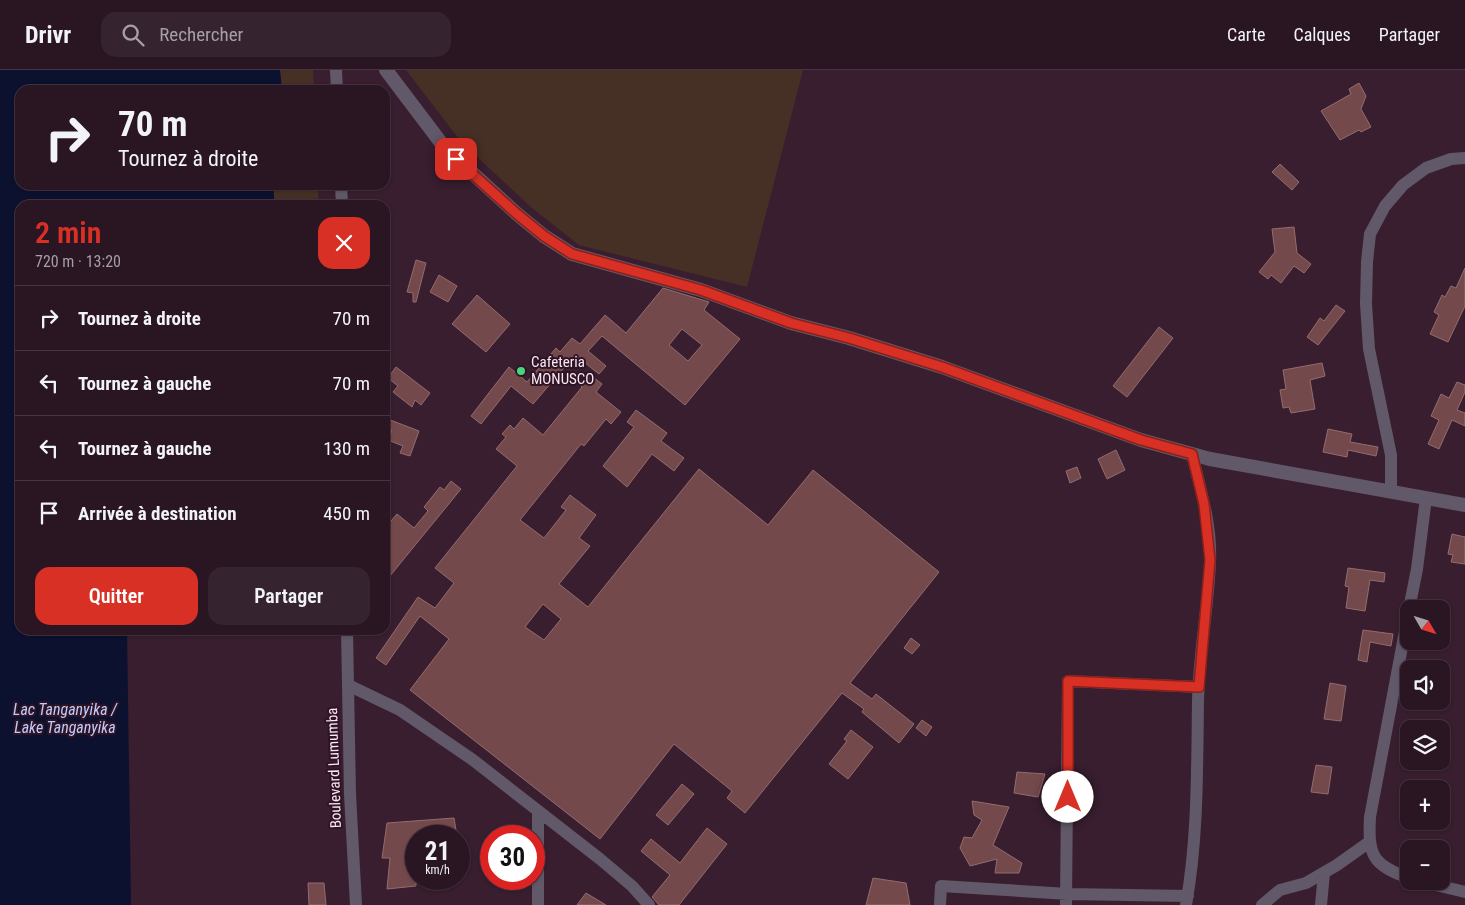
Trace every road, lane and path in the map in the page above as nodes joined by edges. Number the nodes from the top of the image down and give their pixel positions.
1 (336, 70) edge
2 (386, 70) edge
3 (337, 85) edge
4 (1465, 158) edge
5 (1192, 454) junction
6 (1391, 492) junction
7 (1426, 498) junction
8 (1465, 505) edge
9 (1411, 600) edge
10 (347, 635) edge
11 (1401, 650) edge
12 (348, 685) junction
13 (1199, 687) junction
14 (538, 810) junction
15 (1368, 843) junction
16 (1324, 873) junction
17 (1400, 875) edge
18 (1450, 888) edge
19 (1465, 892) edge
20 (1067, 900) edge
21 (1187, 900) edge
22 (356, 905) edge
23 (538, 905) edge
24 (649, 905) edge
25 (940, 905) edge
26 (1262, 905) edge
27 (1321, 905) edge

1 - 3 street
2 - 5 street
4 - 6 street
5 - 6 street
5 - 13 street
6 - 7 street
7 - 8 street
7 - 9 street
10 - 12 street, Boulevard Lumumba
11 - 15 street
12 - 14 street
12 - 22 street, Boulevard Lumumba
13 - 20 street
13 - 21 street
14 - 23 street
14 - 24 street
15 - 16 street
15 - 17 street
16 - 26 street
16 - 27 street
18 - 19 street
20 - 21 street
20 - 25 street

